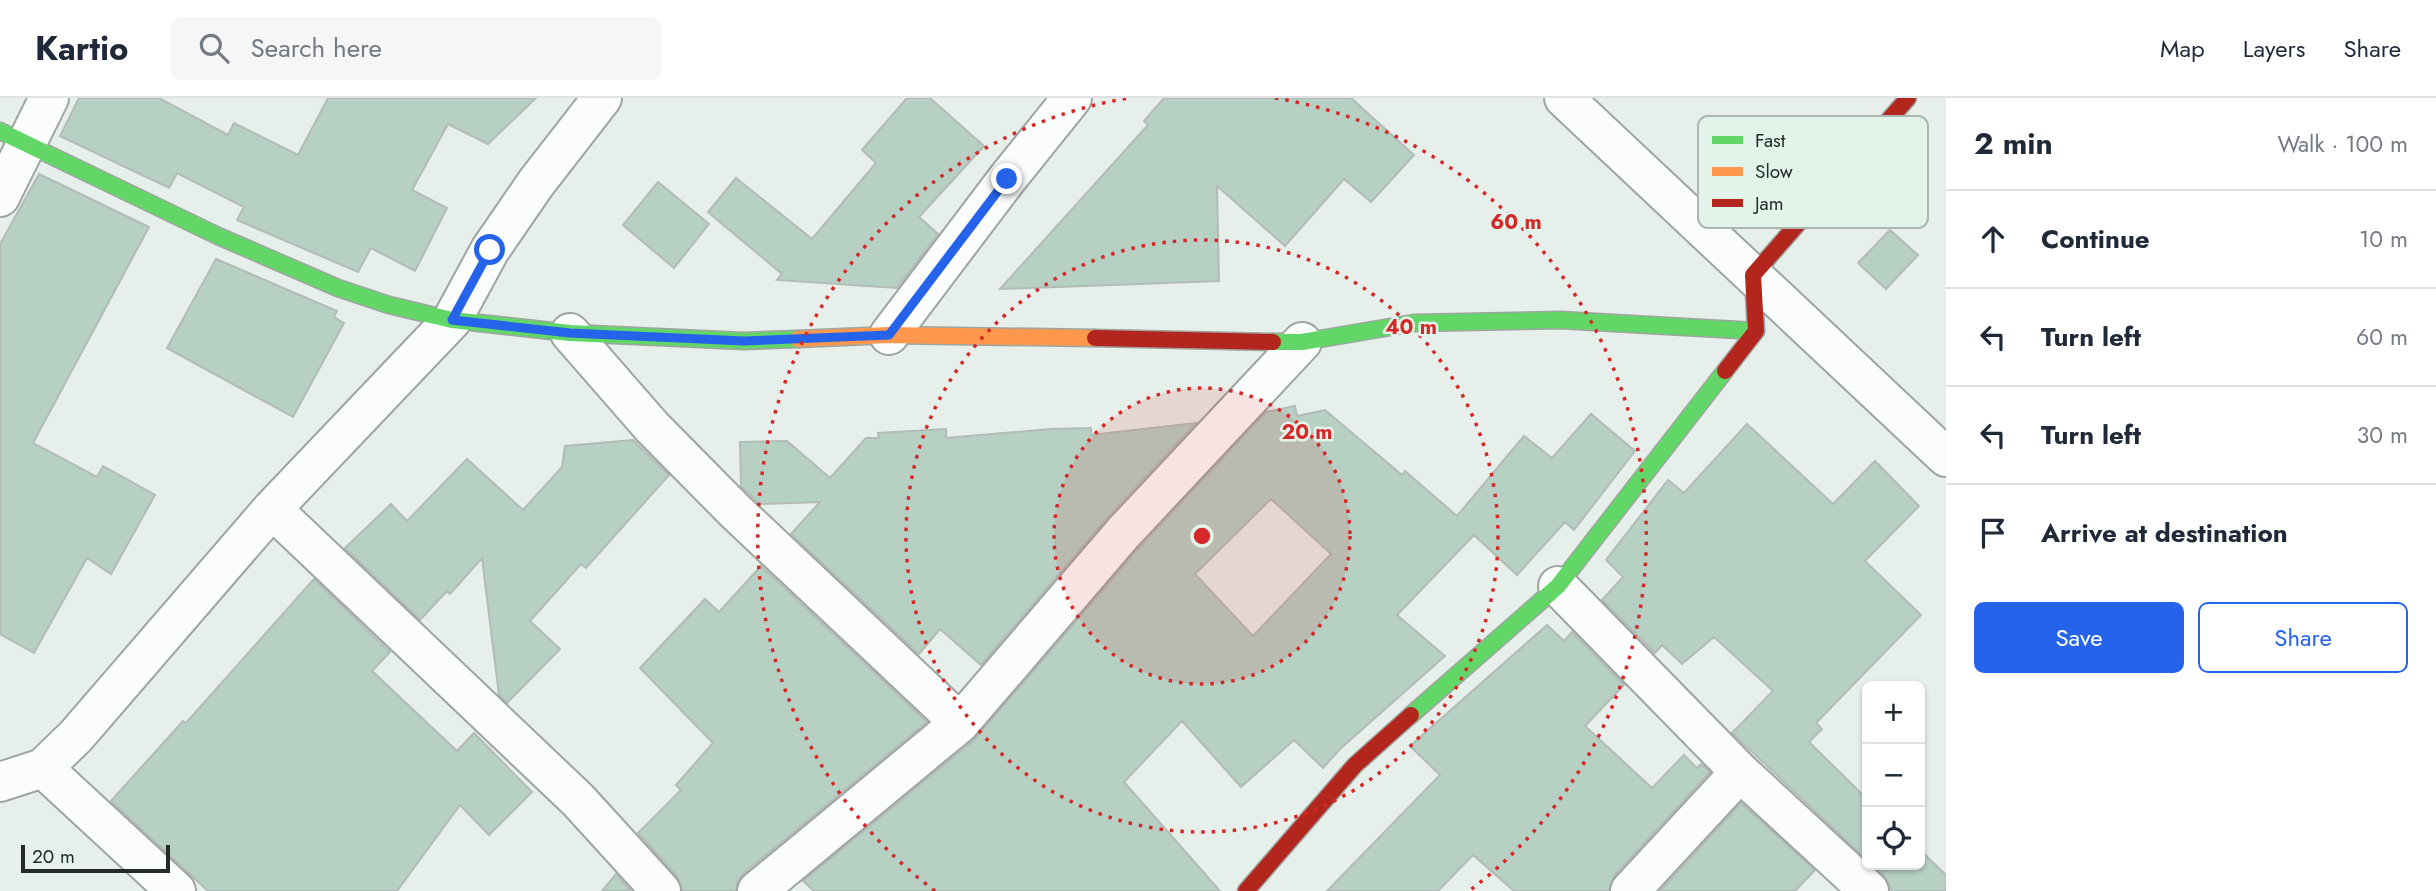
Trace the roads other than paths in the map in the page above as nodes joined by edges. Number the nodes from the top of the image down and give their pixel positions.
1 (49, 98) edge
2 (602, 98) edge
3 (1072, 98) edge
4 (1564, 98) edge
5 (1908, 98) edge
6 (1892, 116) edge
7 (13, 137) edge
8 (0, 197) edge
9 (1698, 223) edge
10 (1703, 228) edge
11 (1794, 228) edge
12 (1753, 275) junction
13 (452, 320) junction
14 (1756, 331) junction
15 (570, 333) junction
16 (889, 335) junction
17 (1302, 342) junction
18 (1946, 457) edge
19 (272, 509) junction
20 (1558, 586) junction
21 (960, 723) junction
22 (43, 768) junction
23 (1740, 772) junction
24 (0, 782) edge
25 (176, 891) edge
26 (661, 891) edge
27 (757, 891) edge
28 (1245, 891) edge
29 (1630, 891) edge
30 (1869, 891) edge

1 - 7 street
2 - 13 street
3 - 16 street
4 - 9 street
5 - 6 street
7 - 8 street
7 - 13 street
10 - 12 street
11 - 12 street
12 - 14 street
12 - 18 street
13 - 15 street
13 - 19 street
14 - 17 street
14 - 20 street
15 - 16 street
15 - 21 street
16 - 17 street
17 - 21 street
19 - 22 street
19 - 26 street
20 - 23 street
20 - 28 street
21 - 27 street
22 - 24 street
22 - 25 street
23 - 29 street
23 - 30 street

